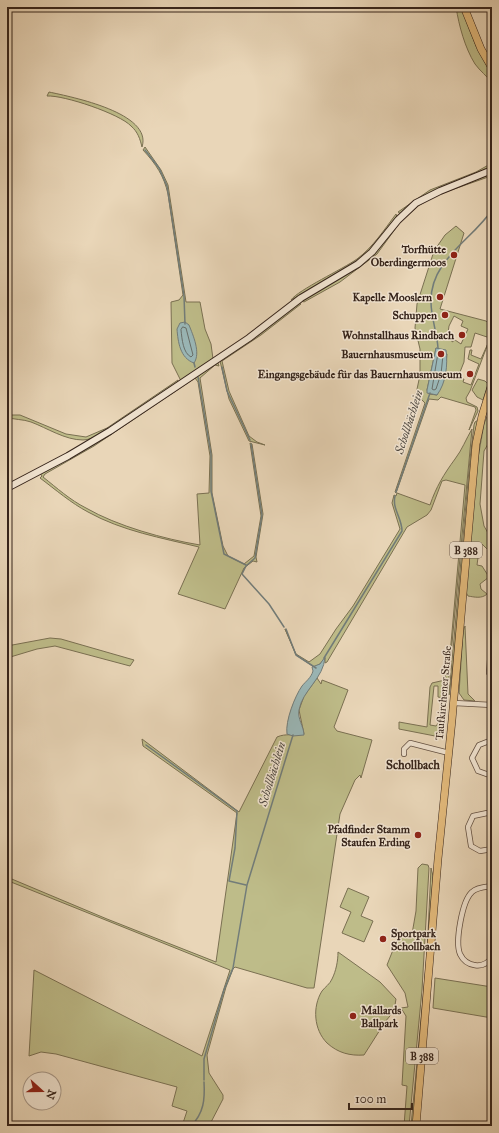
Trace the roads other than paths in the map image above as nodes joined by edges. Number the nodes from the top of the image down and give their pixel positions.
1 (464, 7) edge
2 (492, 68) edge
3 (492, 170) edge
4 (492, 384) edge
5 (7, 488) edge
6 (492, 632) edge
7 (492, 676) edge
8 (454, 703) junction
9 (492, 705) edge
10 (492, 740) edge
11 (448, 753) junction
12 (404, 754) dead end
13 (492, 776) edge
14 (492, 812) edge
15 (492, 849) edge
16 (492, 886) edge
17 (492, 957) edge
18 (416, 1126) edge

1 - 2 main road
3 - 5 main road
4 - 8 main road, Taufkirchener Straße / B 388
6 - 7 street
8 - 9 street
8 - 11 main road, Taufkirchener Straße / B 388
10 - 13 street
11 - 12 street
11 - 18 main road, Taufkirchener Straße / B 388
14 - 15 street
16 - 17 street

